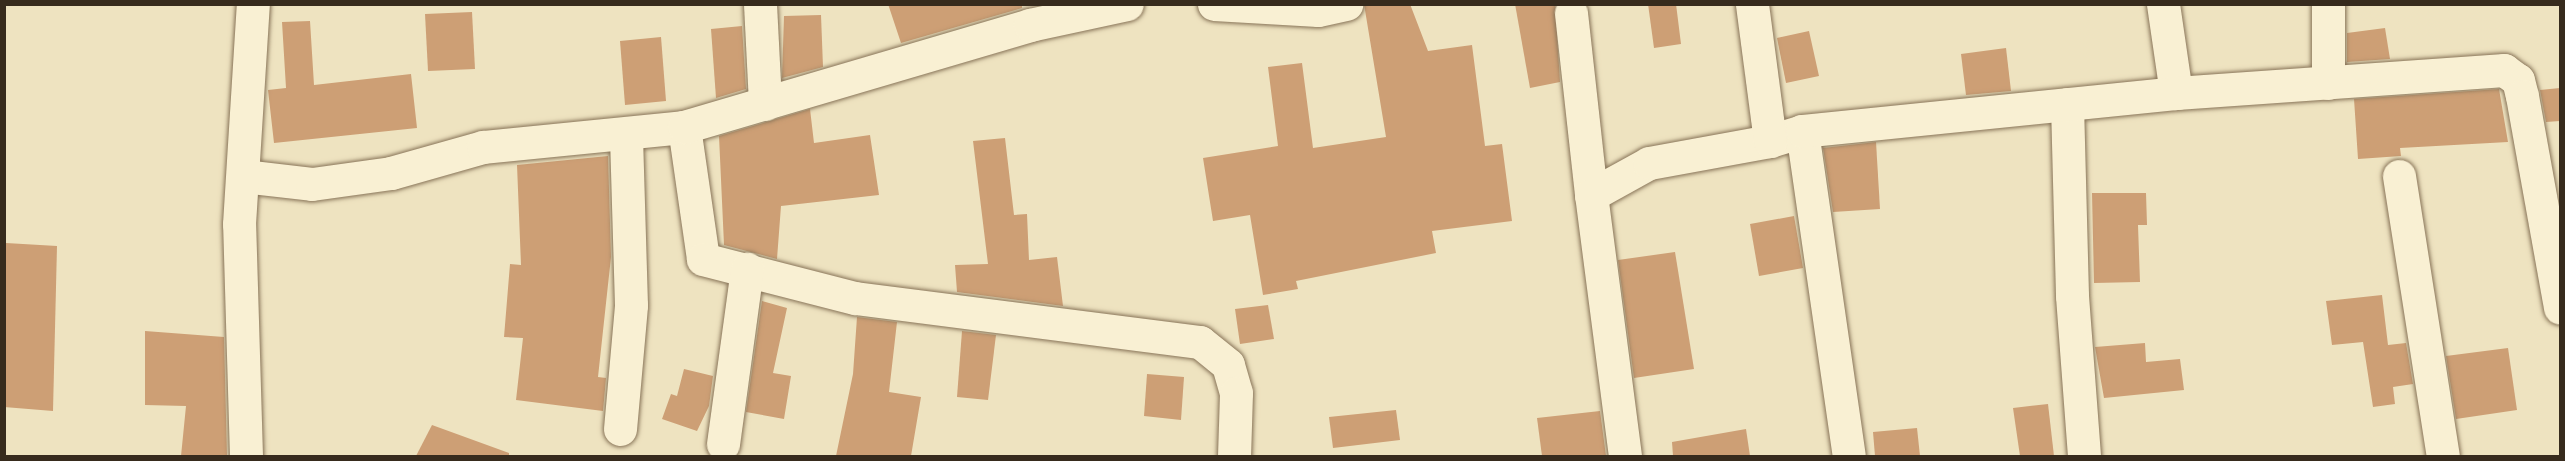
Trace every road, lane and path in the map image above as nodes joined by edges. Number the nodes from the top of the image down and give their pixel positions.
1 (253, 4) edge
2 (760, 4) edge
3 (1127, 4) edge
4 (1214, 4) edge
5 (1346, 4) edge
6 (1752, 4) edge
7 (2163, 4) edge
8 (2328, 4) edge
9 (1055, 12) edge
10 (1571, 12) dead end
11 (2328, 83) junction
12 (2176, 93) junction
13 (765, 104) junction
14 (2067, 104) junction
15 (684, 127) junction
16 (1802, 131) junction
17 (626, 134) junction
18 (1770, 141) junction
19 (243, 176) junction
20 (2399, 176) dead end
21 (1592, 195) junction
22 (747, 269) junction
23 (2560, 308) edge
24 (620, 429) dead end
25 (723, 444) dead end
26 (246, 456) edge
27 (1234, 456) edge
28 (1625, 456) edge
29 (1849, 456) edge
30 (2084, 456) edge
31 (2443, 456) edge

1 - 19 street
2 - 13 street
3 - 9 street
4 - 5 street
6 - 18 street
7 - 12 street
8 - 11 street
9 - 13 street
10 - 21 street
11 - 12 street
11 - 23 street
12 - 14 street
13 - 15 street
14 - 16 street
14 - 30 street
15 - 17 street
15 - 22 street
16 - 18 street
16 - 29 street
17 - 19 street
17 - 24 street
18 - 21 street
19 - 26 street
20 - 31 street
21 - 28 street
22 - 25 street
22 - 27 street

